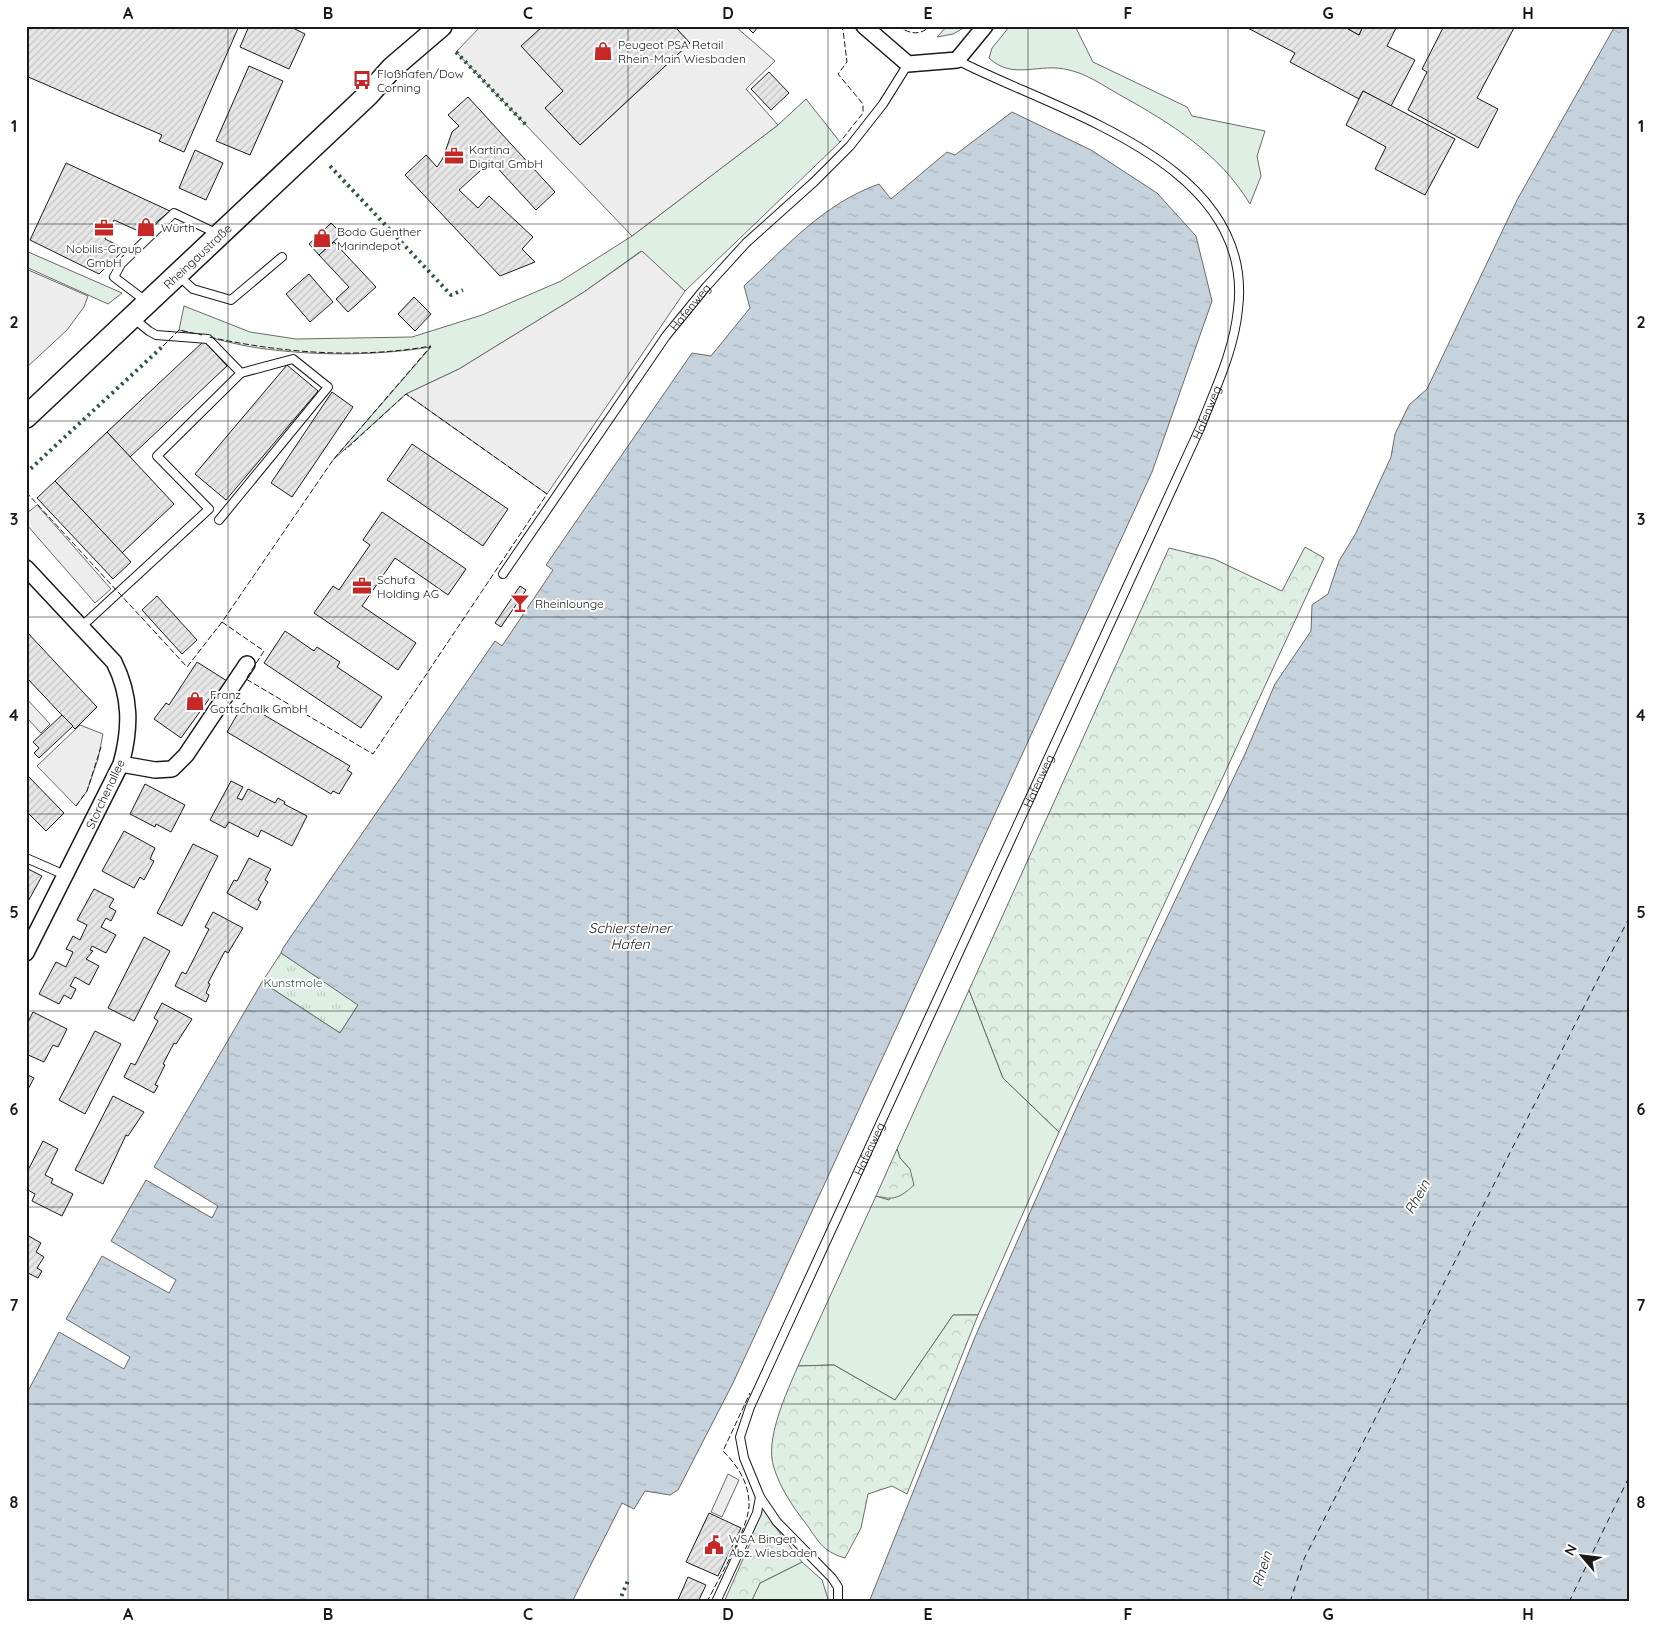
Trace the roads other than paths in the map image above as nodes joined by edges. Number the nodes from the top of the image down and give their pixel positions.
1 (441, 26) edge
2 (864, 26) edge
3 (986, 26) edge
4 (956, 60) junction
5 (908, 64) junction
6 (220, 235) junction
7 (282, 258) dead end
8 (178, 275) junction
9 (149, 303) junction
10 (133, 318) junction
11 (241, 373) junction
12 (26, 417) edge
13 (219, 520) dead end
14 (26, 568) edge
15 (503, 574) dead end
16 (81, 627) junction
17 (247, 664) dead end
18 (121, 764) junction
19 (26, 858) edge
20 (65, 875) junction
21 (26, 953) edge
22 (760, 1497) junction
23 (716, 1602) edge
24 (838, 1602) edge

1 - 6 main road, Rheingaustraße
2 - 5 street
3 - 4 street
4 - 5 street, Hafenweg
4 - 22 lane, Hafenweg
5 - 15 lane, Hafenweg
6 - 8 main road, Rheingaustraße
6 - 9 lane
7 - 8 lane
8 - 9 main road, Rheingaustraße
9 - 10 main road, Rheingaustraße
10 - 11 lane
10 - 12 main road, Rheingaustraße
11 - 13 lane
11 - 16 lane
14 - 16 street, Storchenallee
16 - 18 street, Storchenallee
17 - 18 street
18 - 20 street, Storchenallee
19 - 20 lane
20 - 21 street, Storchenallee
22 - 23 lane
22 - 24 lane, Hafenweg

